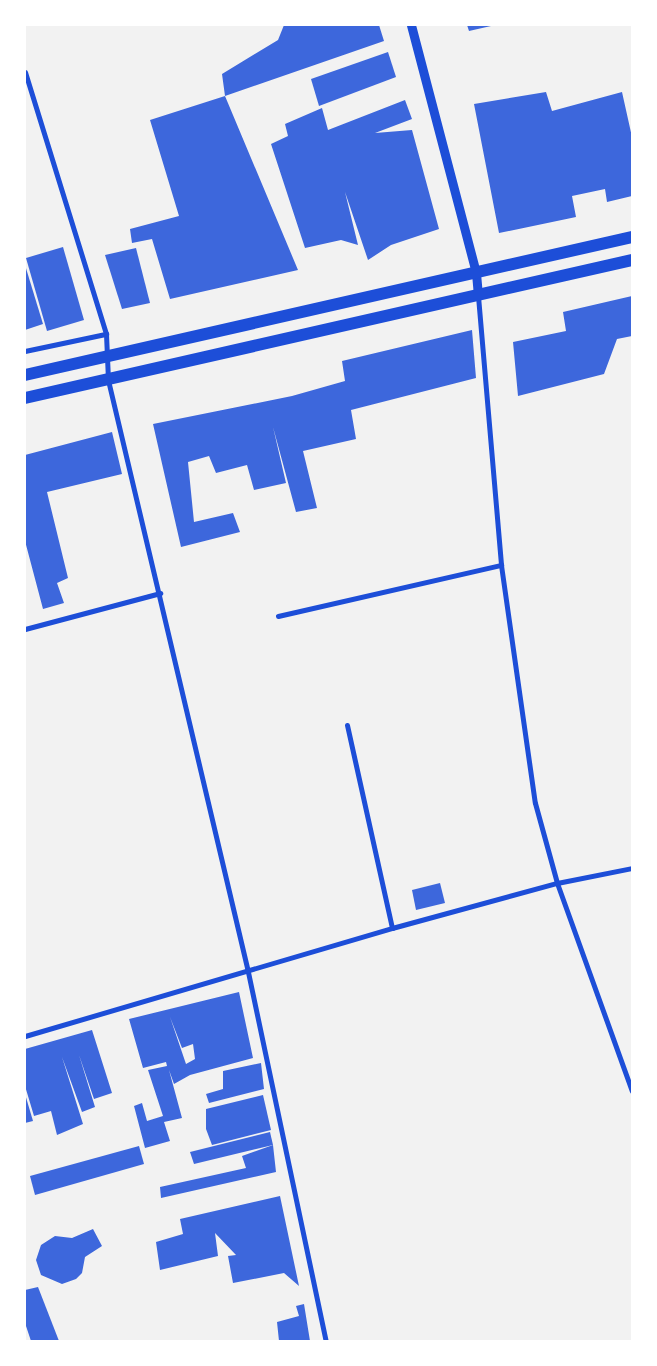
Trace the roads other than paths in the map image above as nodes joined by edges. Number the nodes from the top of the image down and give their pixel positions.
1 (411, 25) edge
2 (25, 72) edge
3 (632, 237) edge
4 (632, 260) edge
5 (476, 273) junction
6 (478, 294) junction
7 (106, 334) junction
8 (25, 352) edge
9 (108, 358) junction
10 (25, 375) edge
11 (108, 380) junction
12 (25, 398) edge
13 (501, 565) junction
14 (160, 592) junction
15 (278, 616) dead end
16 (25, 629) edge
17 (347, 725) dead end
18 (632, 868) edge
19 (557, 883) junction
20 (392, 928) junction
21 (248, 972) junction
22 (25, 1036) edge
23 (632, 1091) edge
24 (326, 1341) edge

1 - 5 street
2 - 7 street
3 - 5 main road
4 - 6 main road
5 - 6 street
5 - 9 main road
6 - 11 main road
6 - 13 street
7 - 8 street
7 - 9 street
9 - 10 main road
9 - 11 street
11 - 12 main road
11 - 14 street
13 - 15 street
13 - 19 street
14 - 16 street
14 - 21 street
17 - 20 street
18 - 19 street
19 - 20 street
19 - 23 street
20 - 21 street
21 - 22 street
21 - 24 street

